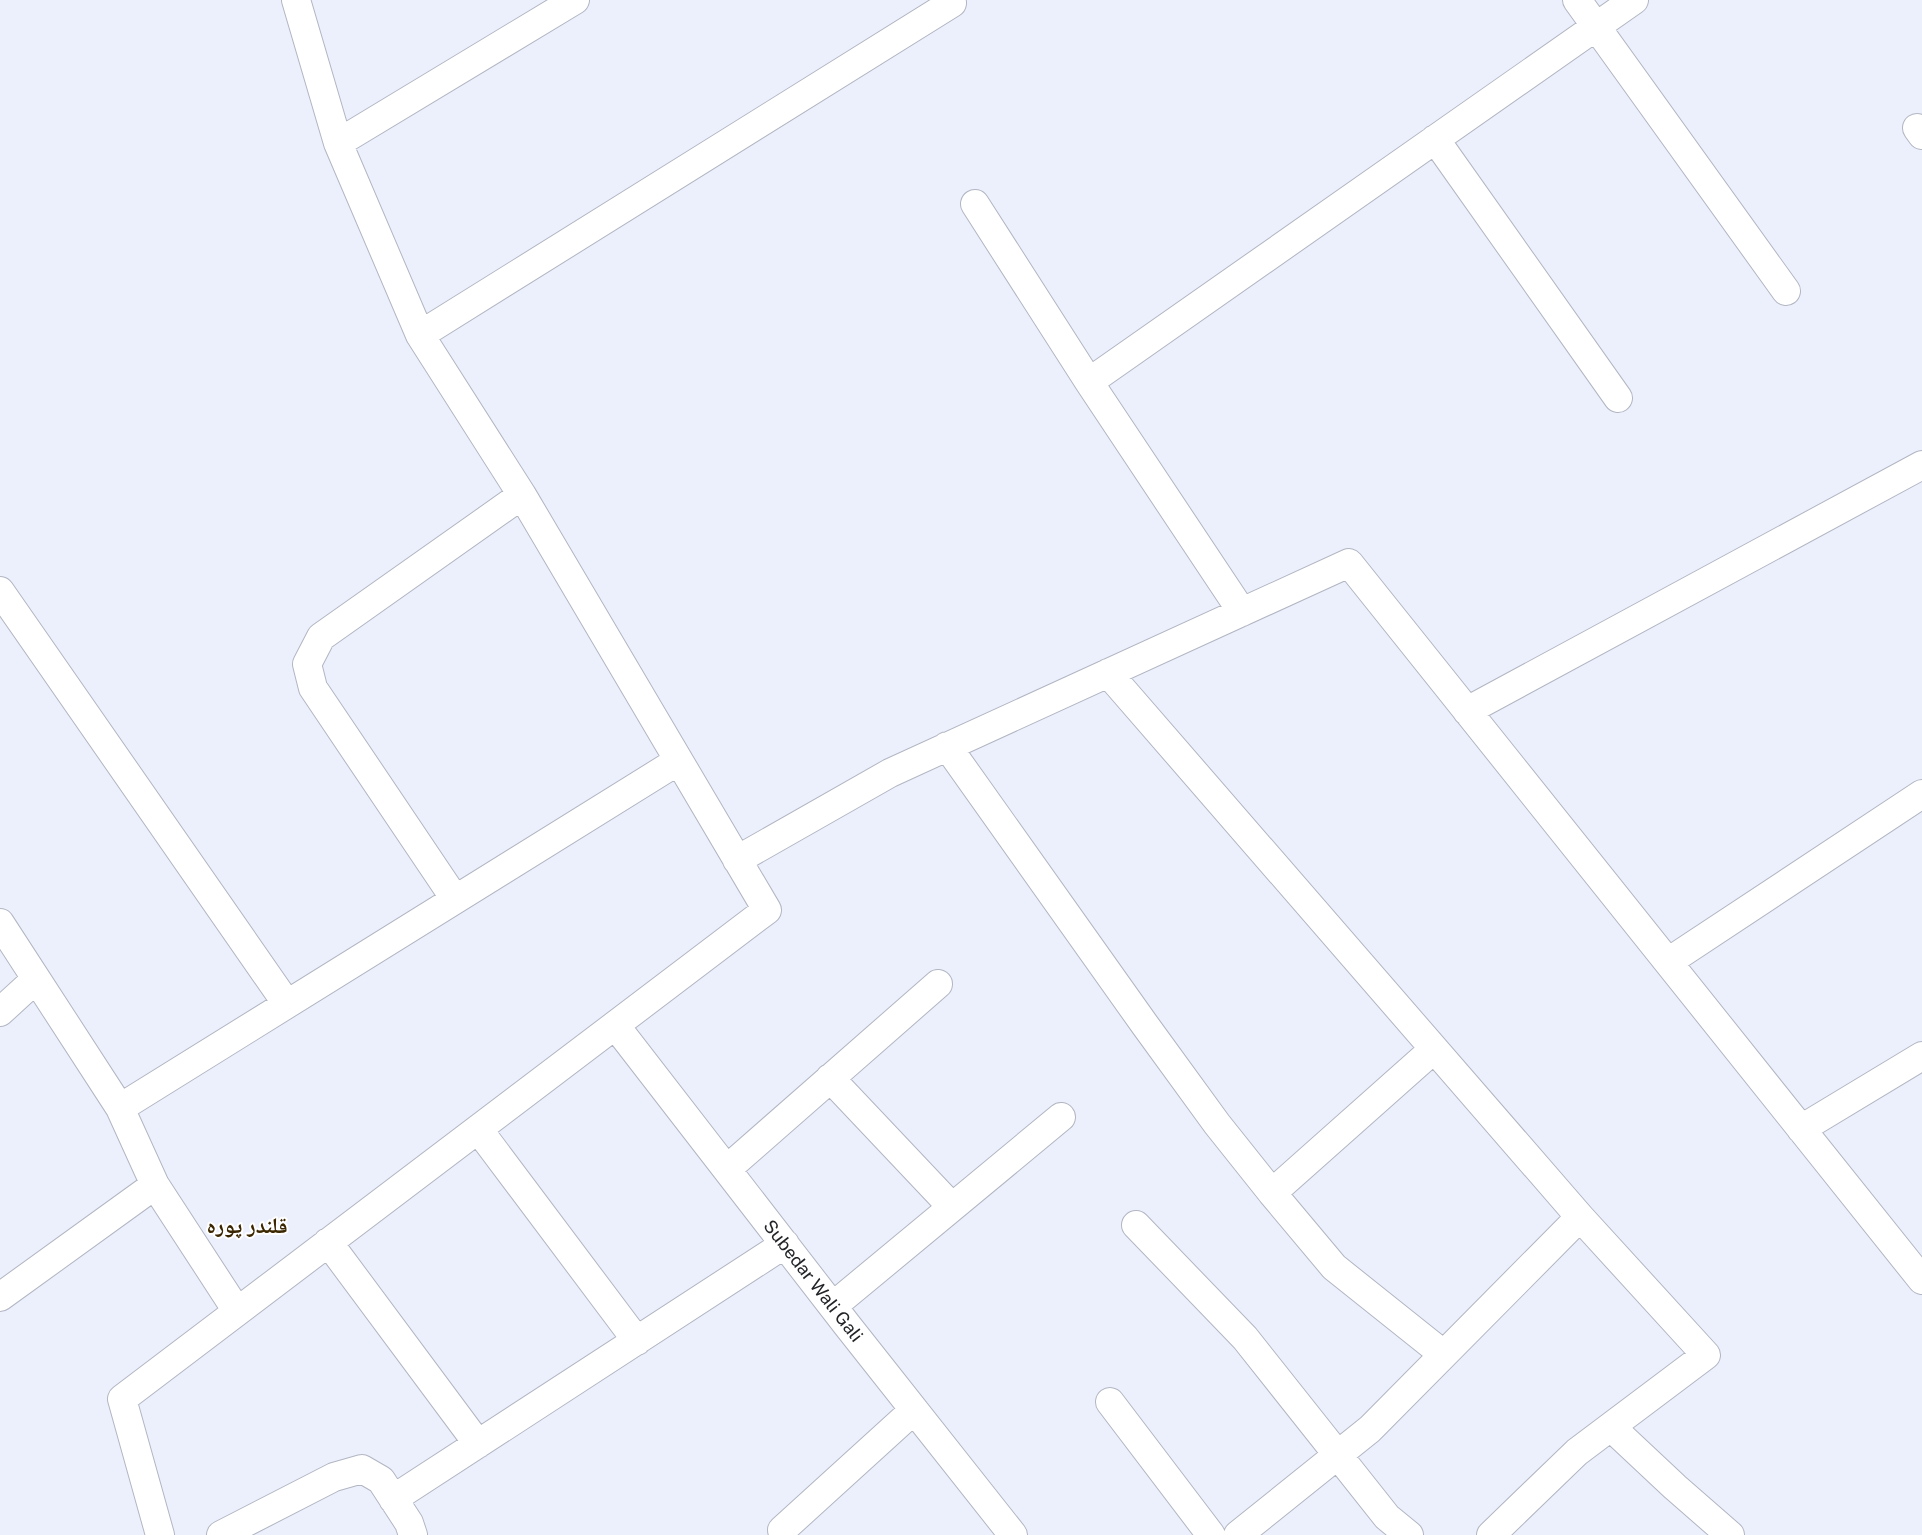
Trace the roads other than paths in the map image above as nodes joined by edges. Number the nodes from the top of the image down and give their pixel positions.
1 (296, 0) edge
2 (575, 0) edge
3 (1577, 0) edge
4 (1634, 0) edge
5 (952, 3) dead end
6 (1596, 26) junction
7 (1436, 139) junction
8 (338, 143) junction
9 (975, 204) dead end
10 (1786, 291) dead end
11 (420, 335) junction
12 (1089, 382) junction
13 (1618, 398) dead end
14 (1922, 465) edge
15 (522, 494) junction
16 (0, 591) edge
17 (1242, 612) junction
18 (1108, 673) junction
19 (1467, 711) junction
20 (947, 746) junction
21 (678, 761) junction
22 (1922, 794) edge
23 (737, 860) junction
24 (455, 899) junction
25 (0, 923) edge
26 (1668, 962) junction
27 (36, 979) junction
28 (938, 984) dead end
29 (287, 1004) junction
30 (0, 1012) edge
31 (615, 1025) junction
32 (1434, 1050) junction
33 (1922, 1056) edge
34 (830, 1078) junction
35 (120, 1108) junction
36 (1061, 1117) dead end
37 (1801, 1128) junction
38 (478, 1129) junction
39 (727, 1169) junction
40 (156, 1185) junction
41 (1272, 1193) junction
42 (952, 1208) junction
43 (1580, 1217) junction
44 (1136, 1225) dead end
45 (328, 1242) junction
46 (785, 1244) junction
47 (1922, 1280) edge
48 (0, 1297) edge
49 (833, 1306) junction
50 (237, 1311) junction
51 (637, 1340) junction
52 (1443, 1354) junction
53 (1110, 1402) dead end
54 (914, 1410) junction
55 (1611, 1427) junction
56 (478, 1444) junction
57 (1338, 1454) junction
58 (393, 1499) junction
59 (782, 1530) dead end
60 (160, 1535) edge
61 (221, 1535) edge
62 (413, 1535) edge
63 (1013, 1535) edge
64 (1211, 1535) edge
65 (1238, 1535) edge
66 (1409, 1535) edge
67 (1490, 1535) edge
68 (1730, 1535) edge

1 - 8 street
2 - 8 street
3 - 6 street
4 - 6 street
5 - 11 street
6 - 7 street
6 - 10 street
7 - 12 street
7 - 13 street
8 - 11 street
9 - 12 street
11 - 15 street
12 - 17 street
14 - 19 street
15 - 21 street
15 - 24 street
16 - 29 street
17 - 18 street
17 - 19 street
18 - 20 street
18 - 32 street
19 - 26 street
20 - 23 street
20 - 41 street
21 - 23 street
21 - 24 street
22 - 26 street
23 - 31 street
24 - 29 street
25 - 27 street
26 - 37 street
27 - 30 street
27 - 35 street
28 - 34 street
29 - 35 street
31 - 38 street
31 - 39 street, Subedar Wali Gali
32 - 41 street
32 - 43 street
33 - 37 street
34 - 39 street
34 - 42 street
35 - 40 street
36 - 42 street
37 - 47 street
38 - 45 street
38 - 51 street
39 - 46 street, Subedar Wali Gali
40 - 48 street
40 - 50 street
41 - 52 street
42 - 49 street
43 - 52 street
43 - 55 street
44 - 57 street
45 - 50 street
45 - 56 street
46 - 49 street, Subedar Wali Gali
46 - 51 street
49 - 54 street, Subedar Wali Gali
50 - 60 street
51 - 56 street
52 - 57 street
53 - 64 street
54 - 59 street
54 - 63 street, Subedar Wali Gali
55 - 67 street
55 - 68 street
56 - 58 street
57 - 65 street
57 - 66 street
58 - 61 street
58 - 62 street

